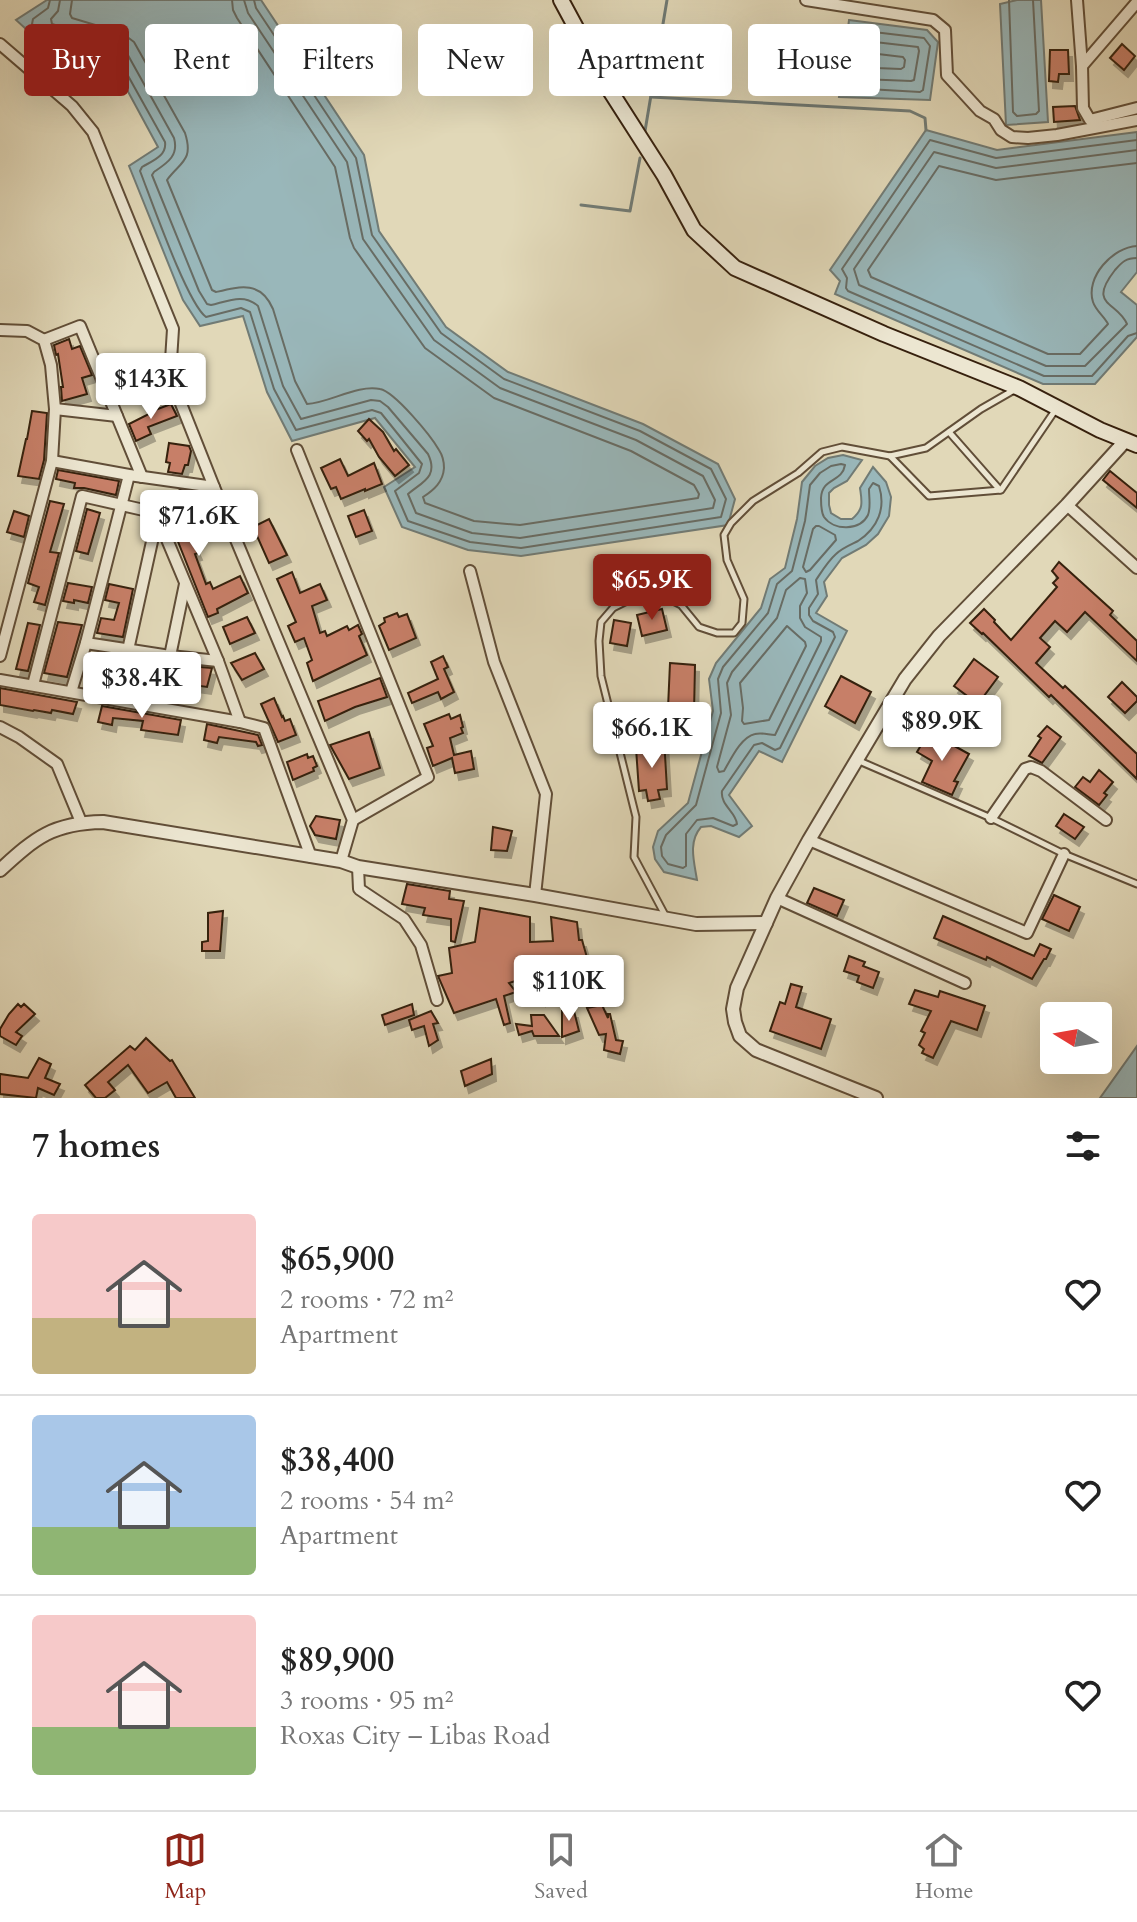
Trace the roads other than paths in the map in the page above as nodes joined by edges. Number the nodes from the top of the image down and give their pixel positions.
1 (561, 0) edge
2 (806, 0) edge
3 (1077, 0) edge
4 (1137, 2) edge
5 (0, 44) edge
6 (1082, 66) junction
7 (1137, 108) edge
8 (1137, 120) edge
9 (0, 330) edge
10 (44, 340) junction
11 (1019, 388) junction
12 (1057, 408) junction
13 (55, 409) junction
14 (117, 416) junction
15 (1137, 428) edge
16 (949, 432) junction
17 (1132, 442) edge
18 (297, 450) dead end
19 (890, 456) junction
20 (52, 461) junction
21 (129, 475) junction
22 (142, 477) junction
23 (214, 487) junction
24 (1001, 490) junction
25 (122, 505) junction
26 (1067, 505) junction
27 (158, 518) junction
28 (1137, 568) edge
29 (470, 571) dead end
30 (186, 584) junction
31 (86, 643) junction
32 (128, 650) junction
33 (0, 656) edge
34 (170, 656) junction
35 (218, 661) junction
36 (0, 680) edge
37 (33, 685) junction
38 (71, 692) junction
39 (240, 722) junction
40 (0, 727) edge
41 (857, 760) junction
42 (991, 818) junction
43 (353, 820) junction
44 (1106, 820) dead end
45 (81, 822) junction
46 (809, 840) junction
47 (1064, 854) junction
48 (311, 857) junction
49 (341, 861) junction
50 (358, 867) junction
51 (0, 870) edge
52 (1137, 884) edge
53 (535, 895) junction
54 (777, 898) junction
55 (667, 919) junction
56 (766, 923) junction
57 (965, 983) dead end
58 (437, 1000) dead end
59 (876, 1098) edge

1 - 11 main road
2 - 8 street
3 - 6 street
4 - 6 street
5 - 23 street
6 - 7 street
9 - 10 street
10 - 13 street
10 - 14 street
11 - 12 main road
11 - 16 lane
12 - 17 main road
12 - 24 lane
13 - 14 street
13 - 20 street
14 - 22 street
15 - 17 main road
16 - 19 lane
16 - 24 lane
17 - 26 street
18 - 43 street
19 - 24 lane
19 - 55 lane
20 - 21 street
20 - 33 street
21 - 22 street
21 - 25 street
22 - 23 street
23 - 43 street
25 - 27 street
25 - 31 street
25 - 37 street
26 - 28 street
26 - 41 street
27 - 30 street
27 - 32 street
29 - 53 street
30 - 34 street
30 - 35 street
31 - 32 street
31 - 38 street
32 - 34 street
34 - 35 street
35 - 39 street
36 - 37 street
37 - 38 street
38 - 39 street
39 - 48 street
40 - 45 street
41 - 42 lane
41 - 46 street
42 - 44 street
42 - 47 lane
43 - 49 street
45 - 48 street
45 - 51 street
46 - 47 street
46 - 54 street
47 - 52 lane
48 - 49 street
49 - 50 street
50 - 53 street
50 - 58 street
53 - 55 street
54 - 56 street
54 - 57 street
55 - 56 street
56 - 59 street

